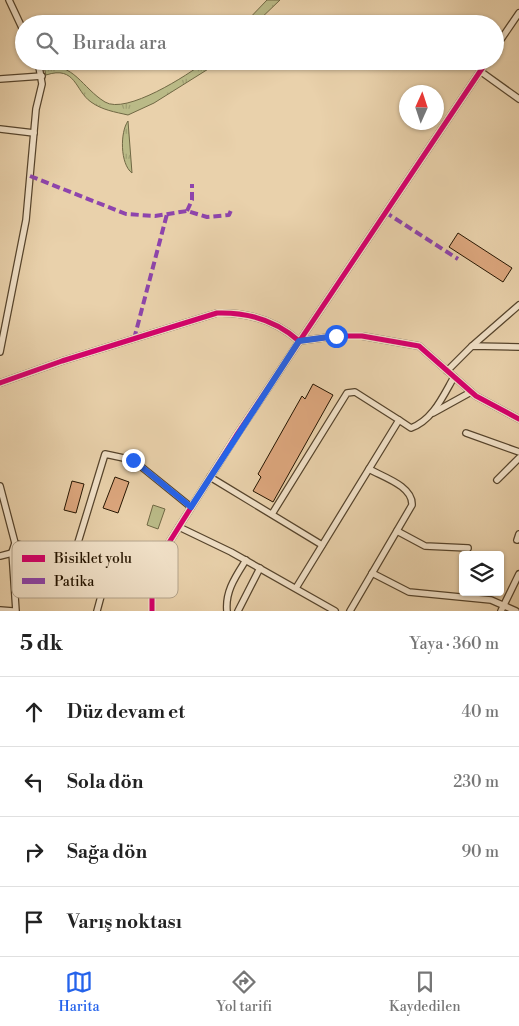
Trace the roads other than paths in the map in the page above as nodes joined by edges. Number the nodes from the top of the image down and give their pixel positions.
1 (9, 0) edge
2 (519, 13) edge
3 (16, 15) edge
4 (504, 35) edge
5 (40, 70) edge
6 (480, 71) joint
7 (42, 76) junction
8 (0, 79) edge
9 (519, 98) edge
10 (0, 129) edge
11 (34, 132) junction
12 (519, 305) edge
13 (299, 341) junction
14 (472, 346) junction
15 (519, 347) edge
16 (0, 352) edge
17 (448, 371) junction
18 (454, 377) junction
19 (0, 383) edge
20 (471, 392) junction
21 (432, 414) junction
22 (519, 419) edge
23 (399, 420) junction
24 (466, 433) dead end
25 (519, 452) edge
26 (519, 458) edge
27 (369, 469) junction
28 (210, 477) junction
29 (497, 480) dead end
30 (0, 486) edge
31 (191, 507) junction
32 (272, 514) junction
33 (179, 527) junction
34 (397, 531) junction
35 (14, 541) edge
36 (78, 541) edge
37 (171, 541) edge
38 (322, 545) junction
39 (468, 548) dead end
40 (12, 553) edge
41 (0, 556) edge
42 (246, 560) junction
43 (260, 568) junction
44 (372, 573) junction
45 (519, 574) edge
46 (296, 588) junction
47 (14, 598) edge
48 (101, 598) edge
49 (151, 598) edge
50 (502, 608) edge
51 (0, 610) edge
52 (14, 611) edge
53 (97, 611) edge
54 (152, 611) edge
55 (227, 611) edge
56 (238, 611) edge
57 (335, 611) edge
58 (350, 611) edge
59 (516, 611) edge

1 - 3 street
2 - 4 street
5 - 7 street
6 - 9 street
6 - 13 street
7 - 8 street
7 - 11 street
10 - 11 street
11 - 16 street
12 - 14 street
13 - 17 street
13 - 19 street
13 - 28 street
14 - 15 street
14 - 17 street
17 - 18 street
18 - 20 street
18 - 21 street
20 - 21 street
20 - 22 street
21 - 23 street
23 - 27 street
23 - 32 street
24 - 25 street
26 - 29 street
27 - 34 street
27 - 38 street
28 - 31 street
28 - 32 street
30 - 35 street
31 - 33 street
31 - 36 street
32 - 38 street
33 - 37 street
33 - 42 street
34 - 39 street
34 - 44 street
38 - 46 street
40 - 41 street
42 - 43 street
42 - 55 street
43 - 46 street
43 - 56 street
44 - 50 street
44 - 58 street
45 - 50 street
46 - 57 street
47 - 52 street
48 - 53 street
49 - 54 street
50 - 59 street
51 - 52 street

